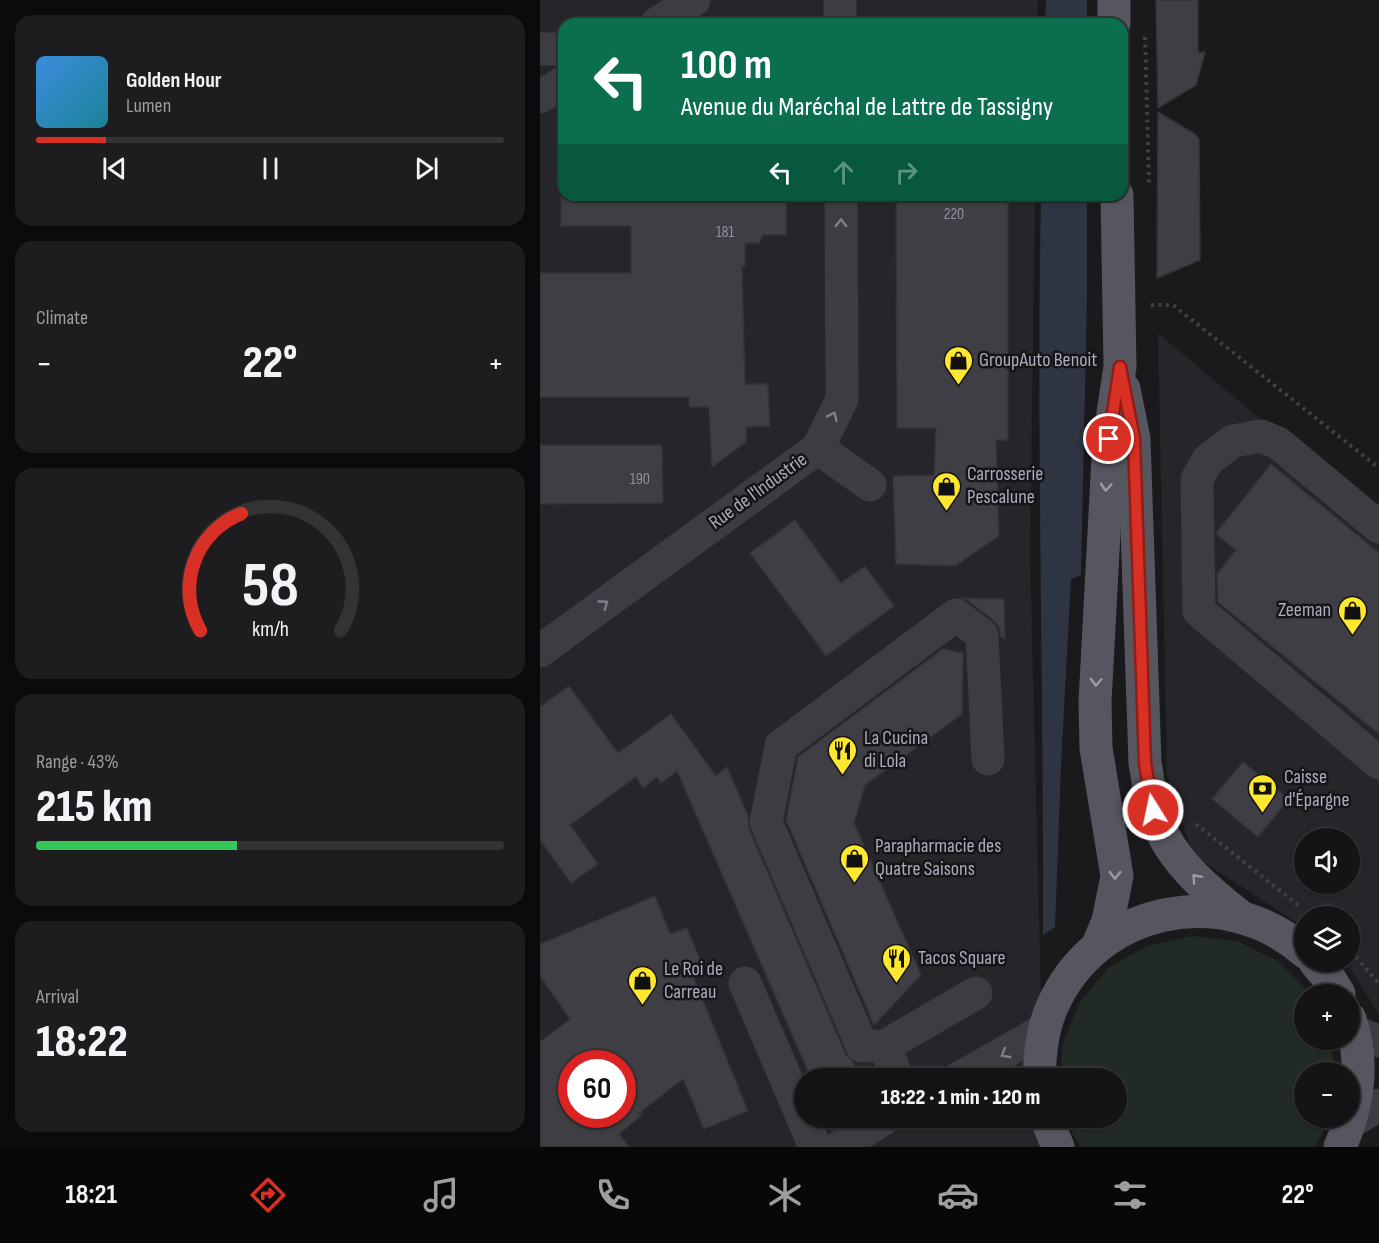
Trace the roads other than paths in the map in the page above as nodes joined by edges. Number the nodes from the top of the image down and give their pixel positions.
1 (694, 0) edge
2 (840, 0) edge
3 (1114, 0) edge
4 (666, 18) edge
5 (840, 18) edge
6 (1114, 18) edge
7 (540, 49) edge
8 (558, 49) edge
9 (558, 86) edge
10 (540, 98) edge
11 (841, 201) edge
12 (1117, 201) edge
13 (1120, 367) junction
14 (818, 448) junction
15 (870, 485) dead end
16 (1379, 527) edge
17 (540, 618) edge
18 (577, 624) junction
19 (540, 651) edge
20 (988, 759) dead end
21 (1379, 763) edge
22 (1240, 916) junction
23 (1294, 942) edge
24 (1097, 947) junction
25 (1323, 972) edge
26 (745, 982) dead end
27 (1333, 984) edge
28 (976, 993) dead end
29 (1044, 1030) junction
30 (1361, 1031) edge
31 (885, 1046) junction
32 (893, 1068) edge
33 (981, 1068) edge
34 (1039, 1068) edge
35 (1379, 1105) edge
36 (869, 1128) edge
37 (1345, 1135) edge
38 (815, 1147) edge
39 (839, 1147) edge

1 - 4 street
2 - 5 street
3 - 6 main road
7 - 8 street
9 - 10 street
14 -> 11 street, Rue de l'Industrie
12 - 13 main road
22 -> 13 main road
13 -> 24 main road
14 - 15 street
18 -> 14 street, Rue de l'Industrie
16 - 21 street
17 - 18 street
18 - 19 street, Rue de l'Industrie
20 - 31 street
22 - 23 main road
22 - 24 main road
24 - 29 main road
25 - 27 main road
26 - 38 street
28 - 31 street
29 -> 33 street
29 - 34 main road
30 - 37 main road
31 - 32 street
35 - 37 street
36 - 39 street

